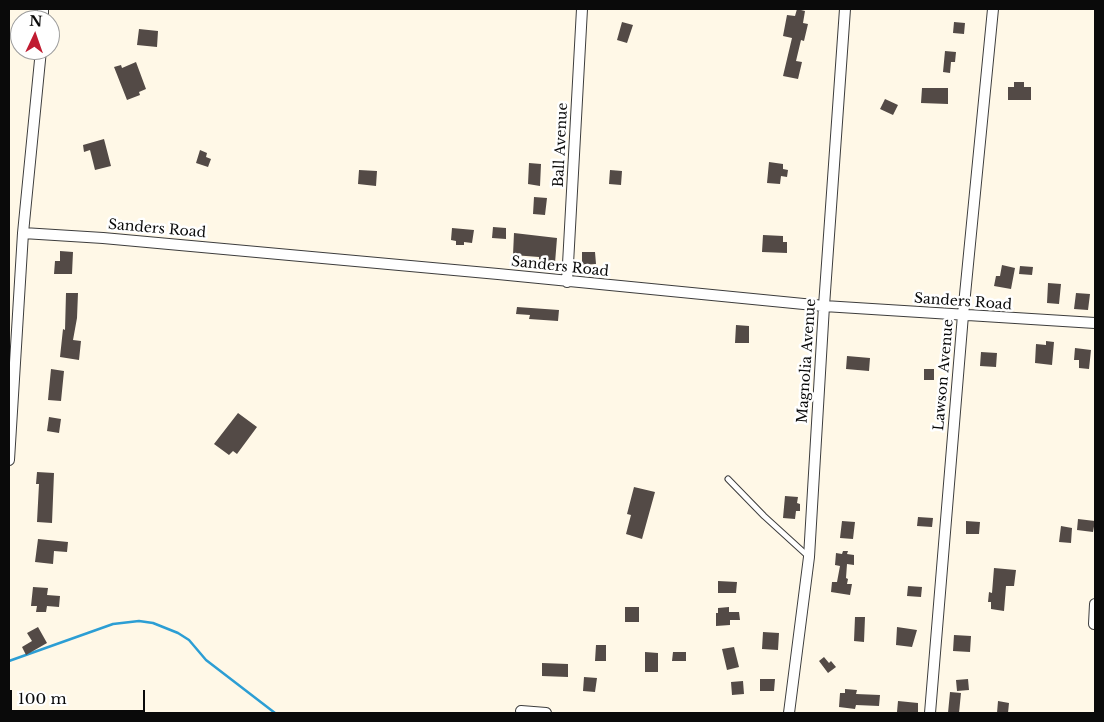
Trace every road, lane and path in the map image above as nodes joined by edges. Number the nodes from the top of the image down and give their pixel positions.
1 (582, 9) edge
2 (845, 9) edge
3 (993, 9) edge
4 (40, 60) edge
5 (23, 233) junction
6 (567, 282) junction
7 (824, 306) junction
8 (962, 315) junction
9 (1095, 323) edge
10 (9, 460) edge
11 (728, 479) dead end
12 (809, 557) junction
13 (1095, 604) edge
14 (1094, 624) dead end
15 (521, 712) dead end
16 (546, 713) edge
17 (789, 713) edge
18 (930, 713) edge

1 - 6 street, Ball Avenue
2 - 7 street, Magnolia Avenue
3 - 8 street, Lawson Avenue
4 - 5 street
5 - 6 street, Sanders Road
5 - 10 street
6 - 7 street, Sanders Road
7 - 8 street, Sanders Road
7 - 12 street, Magnolia Avenue
8 - 9 street, Sanders Road
8 - 18 street, Lawson Avenue
11 - 12 lane
12 - 17 street, Magnolia Avenue
13 - 14 street
15 - 16 street

